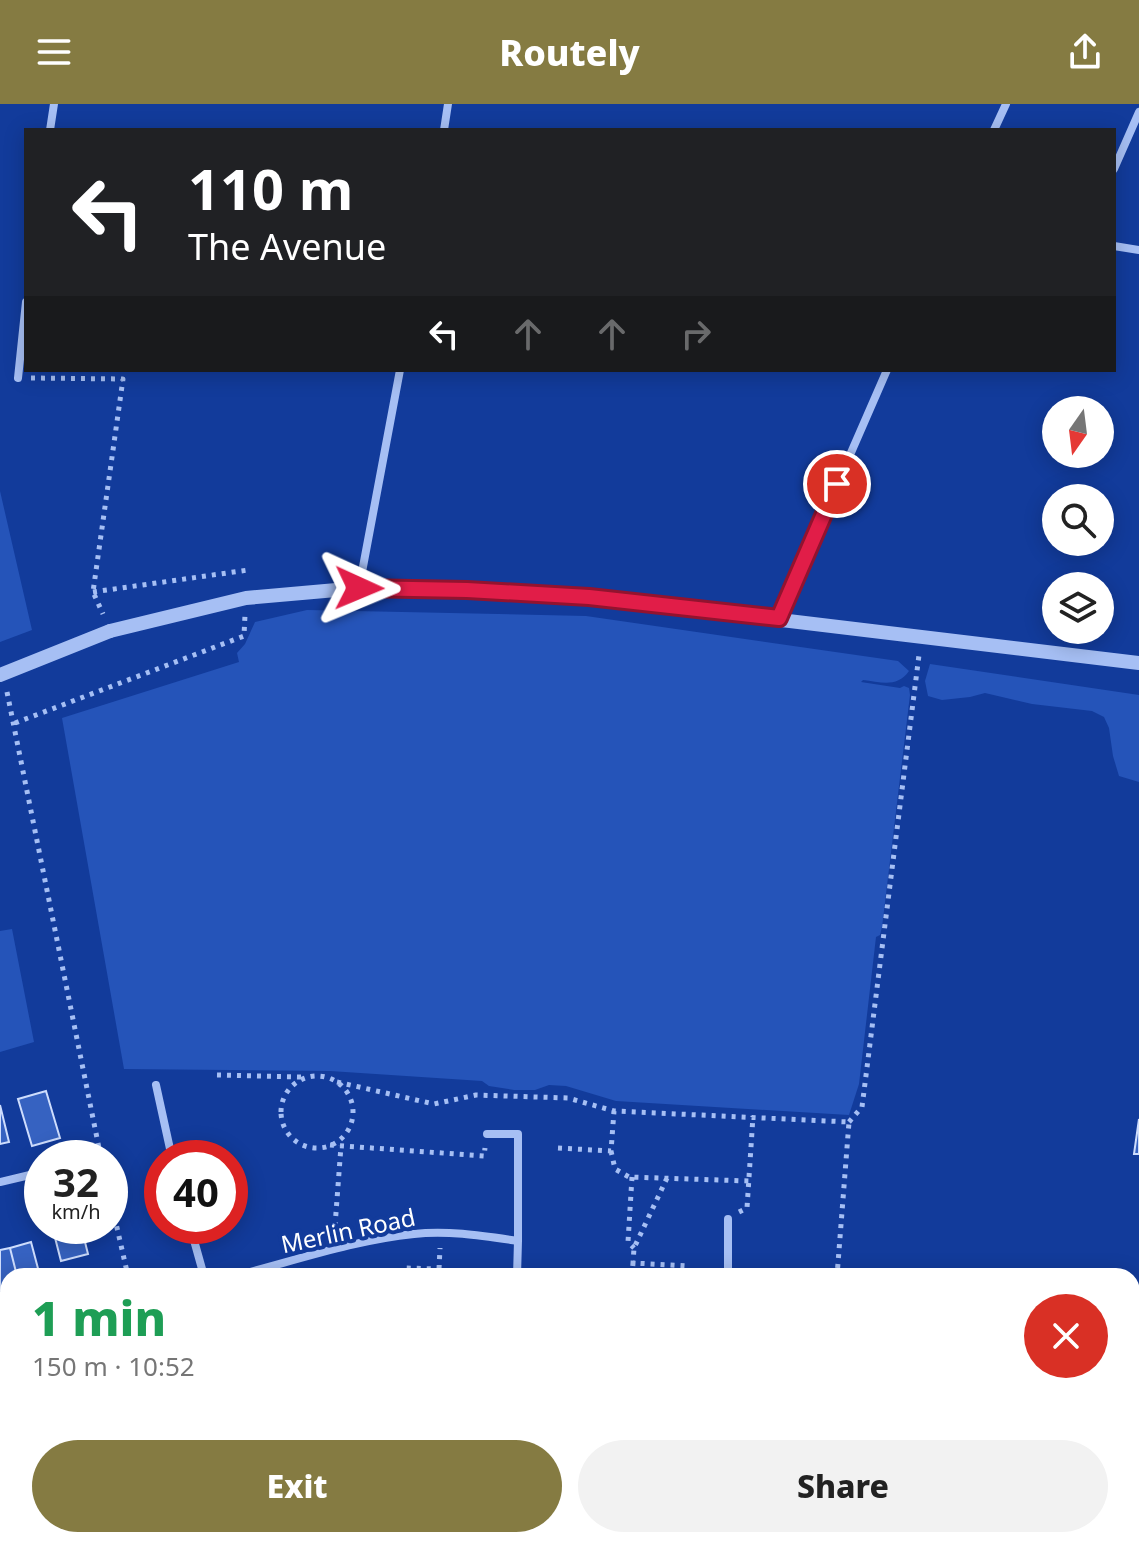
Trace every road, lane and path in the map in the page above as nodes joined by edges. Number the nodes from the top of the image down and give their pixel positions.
1 (54, 104) edge
2 (448, 104) edge
3 (1006, 104) edge
4 (1139, 112) edge
5 (50, 128) edge
6 (444, 128) edge
7 (995, 128) edge
8 (1116, 164) edge
9 (1116, 246) edge
10 (1139, 250) edge
11 (24, 321) edge
12 (400, 372) edge
13 (886, 372) edge
14 (18, 378) joint
15 (248, 570) dead end
16 (359, 588) junction
17 (93, 592) junction
18 (246, 598) junction
19 (103, 614) dead end
20 (779, 618) junction
21 (921, 637) junction
22 (1139, 663) edge
23 (0, 675) edge
24 (13, 714) dead end
25 (15, 723) junction
26 (217, 1075) dead end
27 (306, 1078) junction
28 (337, 1082) junction
29 (156, 1085) dead end
30 (614, 1111) junction
31 (753, 1116) junction
32 (849, 1122) junction
33 (487, 1134) joint
34 (97, 1140) edge
35 (168, 1140) edge
36 (329, 1145) junction
37 (341, 1146) junction
38 (558, 1148) dead end
39 (611, 1151) junction
40 (24, 1176) edge
41 (632, 1177) junction
42 (667, 1178) junction
43 (749, 1181) junction
44 (0, 1182) edge
45 (728, 1219) joint
46 (335, 1226) dead end
47 (518, 1241) junction
48 (121, 1244) edge
49 (195, 1244) edge
50 (440, 1248) dead end
51 (634, 1248) junction
52 (633, 1263) junction
53 (689, 1266) dead end
54 (126, 1268) edge
55 (202, 1268) edge
56 (266, 1268) edge
57 (439, 1268) edge
58 (517, 1268) edge
59 (633, 1268) edge
60 (728, 1268) edge
61 (838, 1268) edge

1 - 5 street
2 - 6 street
3 - 7 street
4 - 8 street
9 - 10 street
11 - 14 street
12 - 16 street
13 - 20 street
14 - 17 path
15 - 17 path
16 - 18 street
16 - 20 street
17 - 19 path
18 - 23 street, bridge
18 - 25 path
20 - 21 street
21 - 22 street
21 - 32 path
24 - 25 path
25 - 34 path
26 - 27 path
27 - 28 path
27 - 36 path
28 - 30 path
28 - 36 path
29 - 35 street
30 - 31 path
30 - 39 path
31 - 32 path
31 - 43 path
32 - 61 path
33 - 37 path
33 - 47 street
36 - 37 path
37 - 46 path
38 - 39 path
39 - 41 path
40 - 44 street
41 - 42 path
41 - 51 path
42 - 43 path
42 - 51 path
43 - 45 path
45 - 60 street
47 - 56 street, Merlin Road
47 - 58 street
48 - 54 path
49 - 55 street
50 - 57 path
51 - 52 path
52 - 53 path
52 - 59 path

